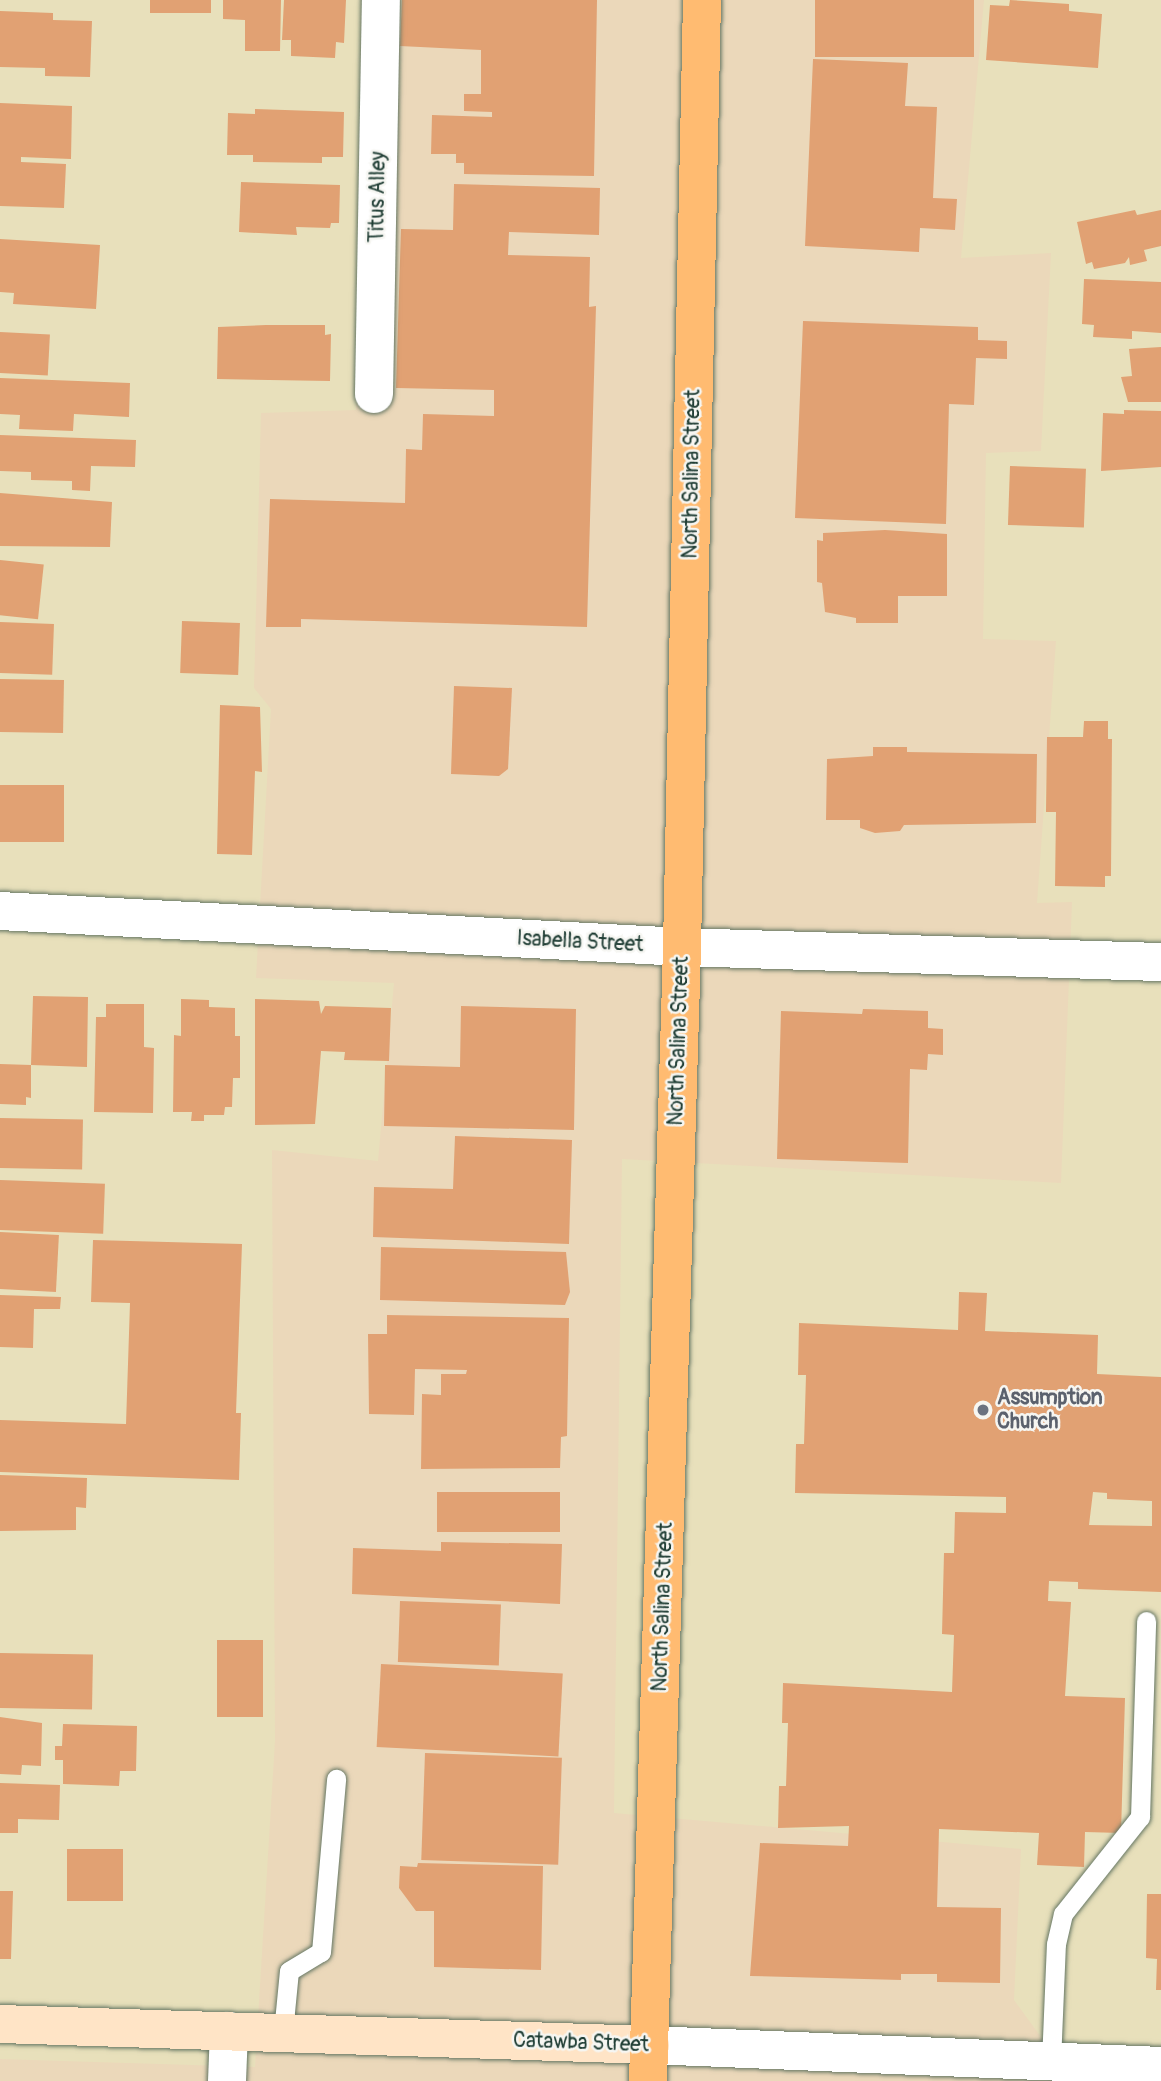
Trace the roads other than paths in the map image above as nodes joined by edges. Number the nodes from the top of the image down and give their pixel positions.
1 (382, 0) edge
2 (702, 0) edge
3 (374, 394) dead end
4 (0, 911) edge
5 (682, 947) junction
6 (1161, 962) edge
7 (1146, 1621) dead end
8 (336, 1779) dead end
9 (0, 2024) edge
10 (229, 2031) junction
11 (283, 2032) junction
12 (649, 2063) edge
13 (1161, 2066) edge
14 (1068, 2068) edge
15 (227, 2081) edge

1 - 3 street, Titus Alley
2 - 5 main road, North Salina Street
4 - 5 street, Isabella Street
5 - 6 street, Isabella Street
5 - 12 main road, North Salina Street
7 - 14 lane
8 - 11 lane
9 - 10 street, Catawba Street
10 - 11 street, Catawba Street
10 - 15 street
11 - 12 street, Catawba Street
12 - 14 street, Catawba Street
13 - 14 street, Catawba Street

